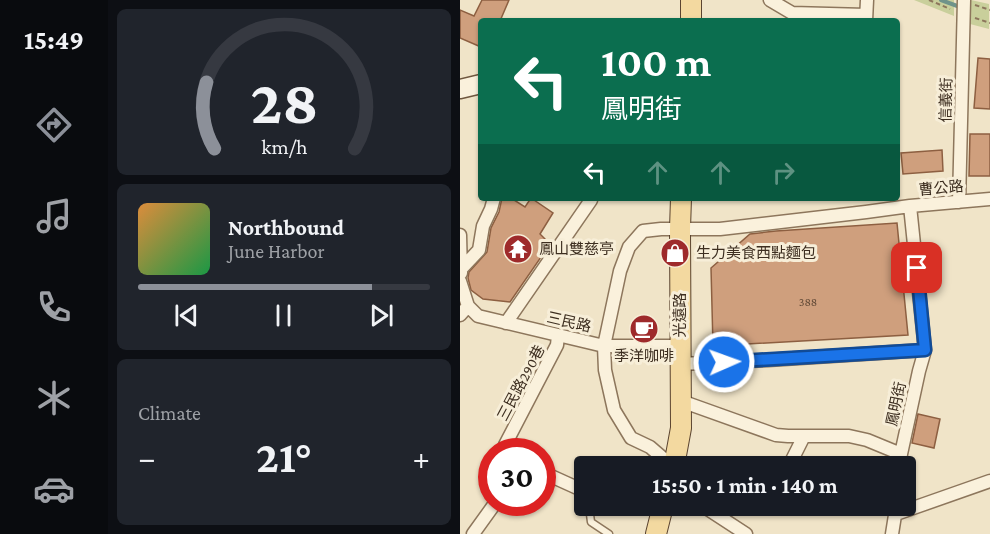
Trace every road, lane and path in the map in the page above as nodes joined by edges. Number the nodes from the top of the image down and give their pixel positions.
1 (691, 0) edge
2 (770, 0) edge
3 (867, 0) edge
4 (929, 0) edge
5 (964, 5) edge
6 (691, 18) edge
7 (866, 18) edge
8 (478, 85) edge
9 (460, 89) edge
10 (990, 198) edge
11 (493, 201) edge
12 (590, 201) edge
13 (681, 201) edge
14 (866, 201) edge
15 (959, 202) junction
16 (910, 206) junction
17 (866, 212) junction
18 (680, 229) junction
19 (460, 235) edge
20 (460, 277) edge
21 (464, 310) edge
22 (506, 323) junction
23 (558, 335) junction
24 (604, 346) junction
25 (925, 350) junction
26 (680, 355) junction
27 (682, 401) junction
28 (804, 436) junction
29 (514, 438) edge
30 (661, 456) edge
31 (675, 456) edge
32 (794, 456) edge
33 (893, 456) edge
34 (901, 456) edge
35 (556, 478) edge
36 (990, 481) edge
37 (574, 486) edge
38 (916, 504) edge
39 (486, 516) edge
40 (590, 516) edge
41 (660, 516) edge
42 (718, 516) edge
43 (895, 516) edge
44 (473, 534) edge
45 (609, 534) edge
46 (656, 534) edge
47 (746, 534) edge
48 (892, 534) edge

1 - 6 main road
2 - 7 street
3 - 7 street
4 - 5 path
5 - 15 street, 信義街
8 - 9 street
10 - 15 street, 曹公路
11 - 20 street
12 - 22 street
13 - 18 main road, 光遠路
14 - 17 street
15 - 16 street, 曹公路
16 - 17 street, 曹公路
16 - 25 street, 鳳明街
17 - 18 street, 曹公路
18 - 24 street, 曹公路
18 - 26 main road, 光遠路
19 - 20 street
20 - 21 street
21 - 22 street, 三民路
22 - 23 street, 三民路
23 - 24 street, 三民路
23 - 29 street, 三民路290巷
24 - 26 street, 三民路
24 - 30 street, 曹公路
25 - 26 street, 三民路
25 - 34 street, 鳳明街
26 - 27 main road, 光遠路
27 - 28 street
27 - 31 main road, 光遠路
28 - 32 street
28 - 33 street
35 - 37 street
36 - 38 street
39 - 44 street
40 - 45 lane
41 - 46 main road
42 - 47 street
43 - 48 street

